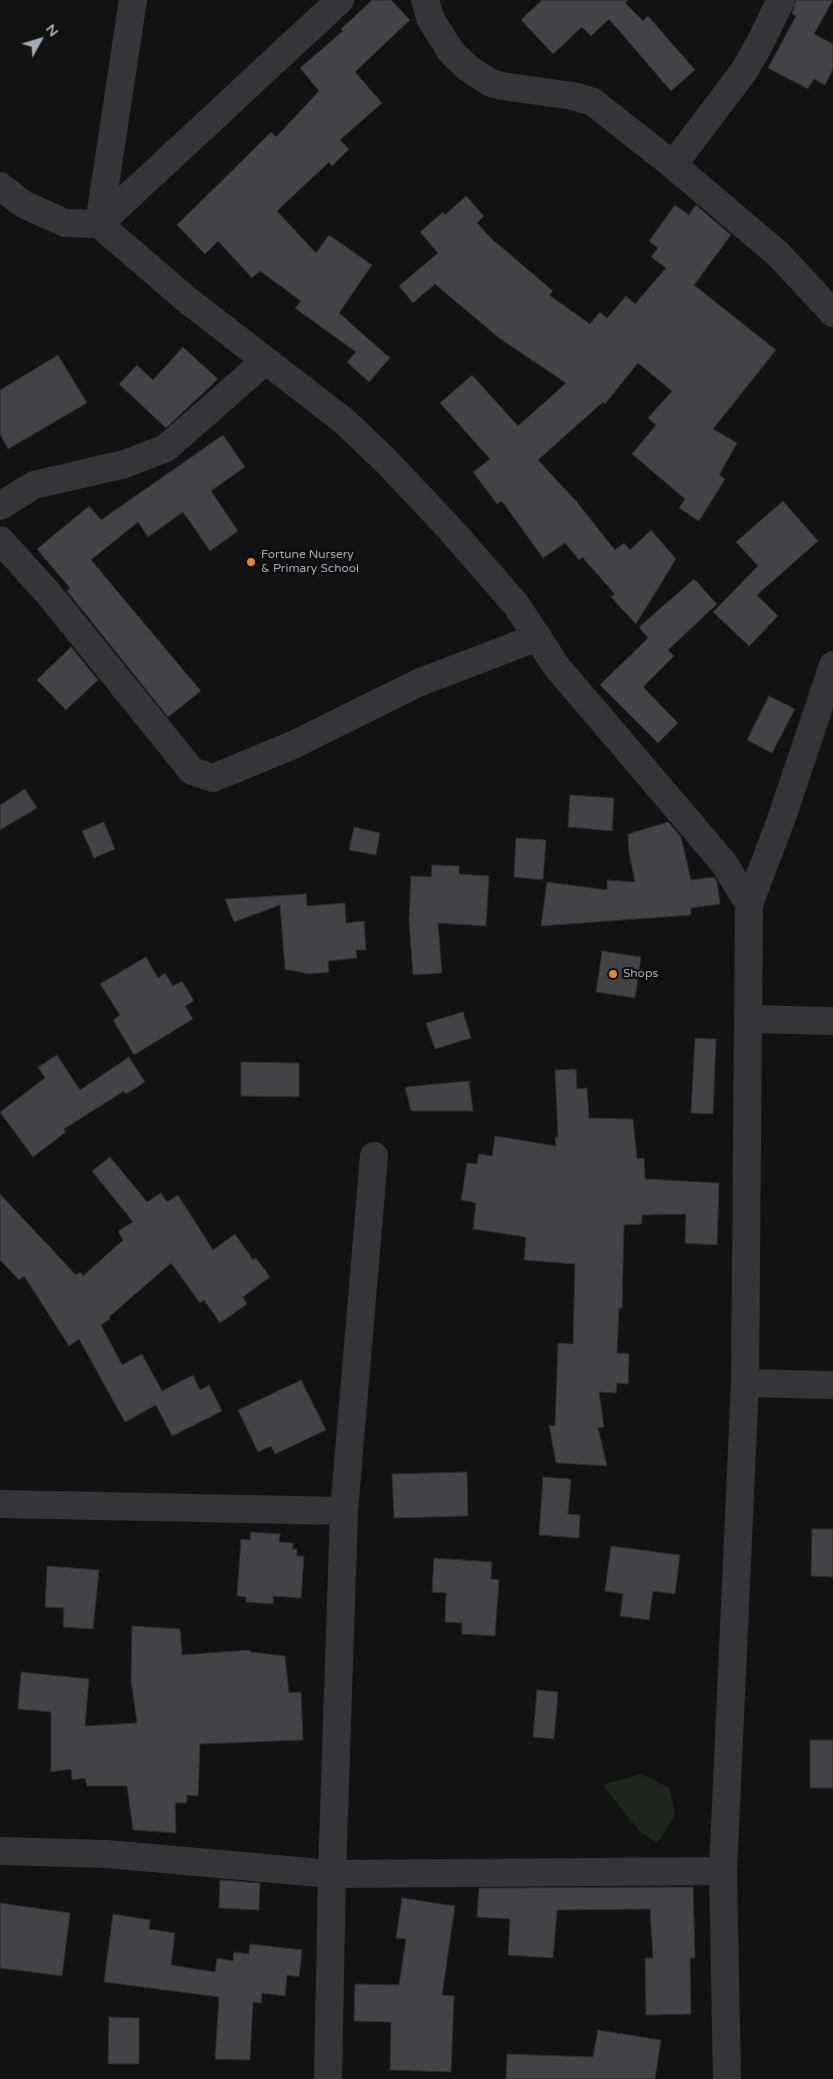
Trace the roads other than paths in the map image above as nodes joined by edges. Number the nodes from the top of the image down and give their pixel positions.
1 (133, 0) edge
2 (340, 0) edge
3 (425, 0) edge
4 (781, 0) edge
5 (673, 165) junction
6 (0, 186) edge
7 (99, 224) junction
8 (833, 313) edge
9 (264, 361) junction
10 (0, 506) edge
11 (0, 540) edge
12 (538, 637) junction
13 (833, 665) edge
14 (749, 904) junction
15 (748, 1019) junction
16 (833, 1021) edge
17 (374, 1156) dead end
18 (745, 1383) junction
19 (833, 1385) edge
20 (0, 1504) edge
21 (344, 1511) junction
22 (0, 1851) edge
23 (723, 1871) junction
24 (332, 1874) junction
25 (328, 2079) edge
26 (727, 2079) edge

1 - 7 street
2 - 7 street
3 - 5 street
4 - 5 street
5 - 8 street
6 - 7 street
7 - 9 street
9 - 10 street
9 - 12 street
11 - 12 street
12 - 14 street
13 - 14 street
14 - 15 street
15 - 16 street
15 - 18 street
17 - 21 street
18 - 19 street
18 - 23 street
20 - 21 street
21 - 24 street
22 - 24 street
23 - 24 street
23 - 26 street
24 - 25 street

